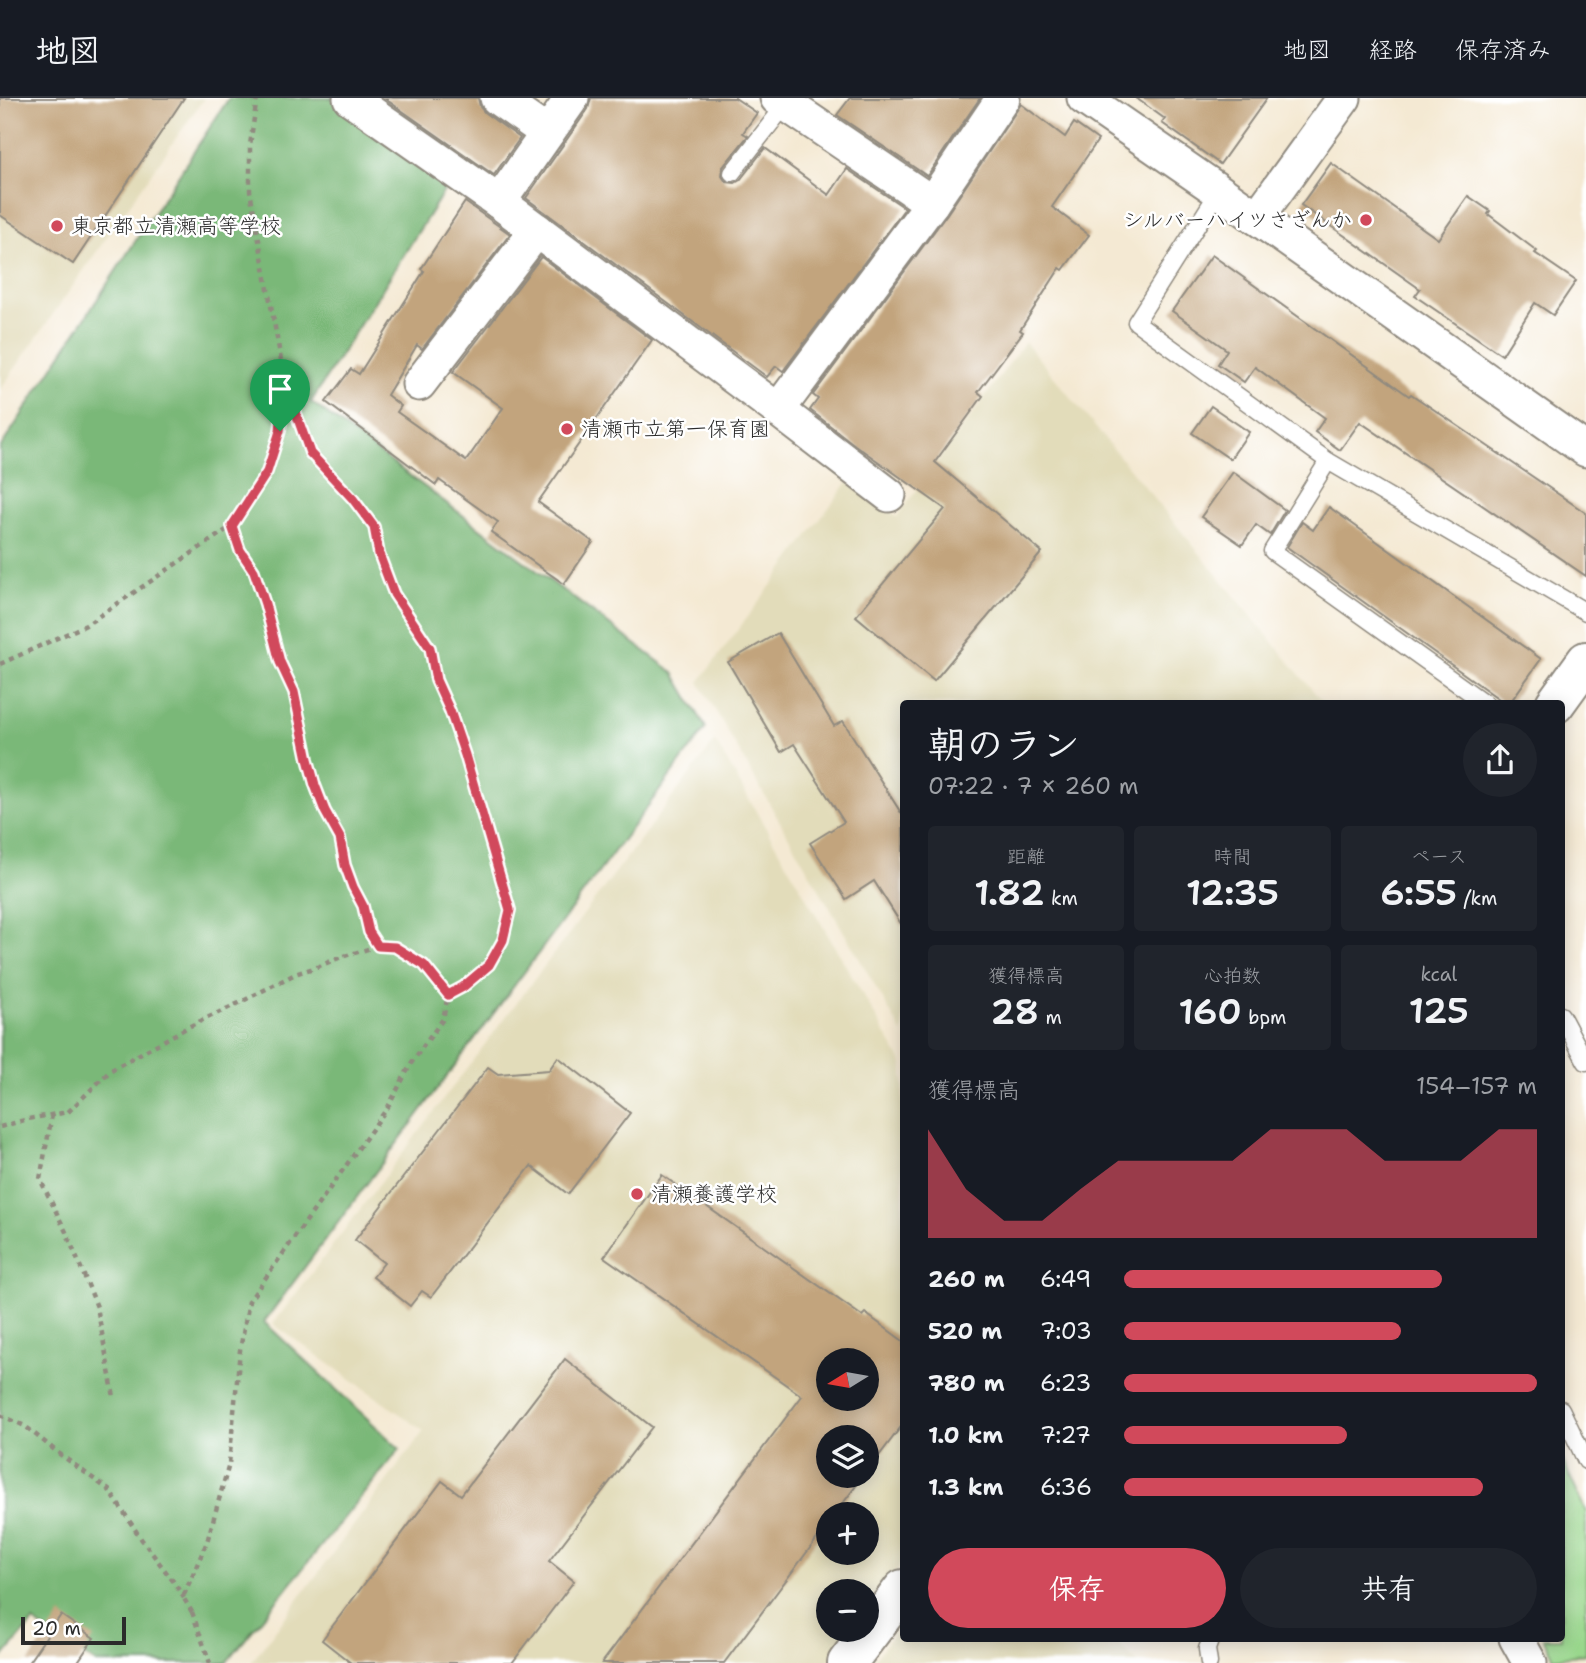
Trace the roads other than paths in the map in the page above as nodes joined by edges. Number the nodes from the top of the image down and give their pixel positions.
1 (350, 98) edge
2 (497, 98) edge
3 (572, 98) edge
4 (1003, 98) edge
5 (1084, 98) edge
6 (1344, 98) edge
7 (782, 101) edge
8 (547, 133) junction
9 (732, 173) dead end
10 (1219, 191) junction
11 (499, 202) junction
12 (932, 203) junction
13 (1257, 218) junction
14 (537, 230) junction
15 (419, 384) dead end
16 (778, 410) junction
17 (1586, 450) edge
18 (1328, 461) junction
19 (889, 495) dead end
20 (1586, 612) edge
21 (1584, 672) edge
22 (1480, 700) edge
23 (1559, 700) edge
24 (1565, 1023) edge
25 (1586, 1062) edge
26 (1565, 1417) edge
27 (1586, 1461) edge
28 (900, 1593) edge
29 (1210, 1642) edge
30 (1518, 1642) edge
31 (847, 1663) edge
32 (1209, 1663) edge
33 (1530, 1663) edge

1 - 11 street
2 - 8 street
3 - 8 street
4 - 12 street
5 - 10 street
6 - 13 street
7 - 9 lane
7 - 12 street
8 - 11 street
10 - 13 street
10 - 18 lane
11 - 14 street
12 - 16 street
13 - 17 street
14 - 15 street
14 - 16 street
16 - 19 street
18 - 20 lane
18 - 22 lane
21 - 23 street
24 - 25 lane
26 - 27 lane
28 - 31 street
29 - 32 lane
30 - 33 street

